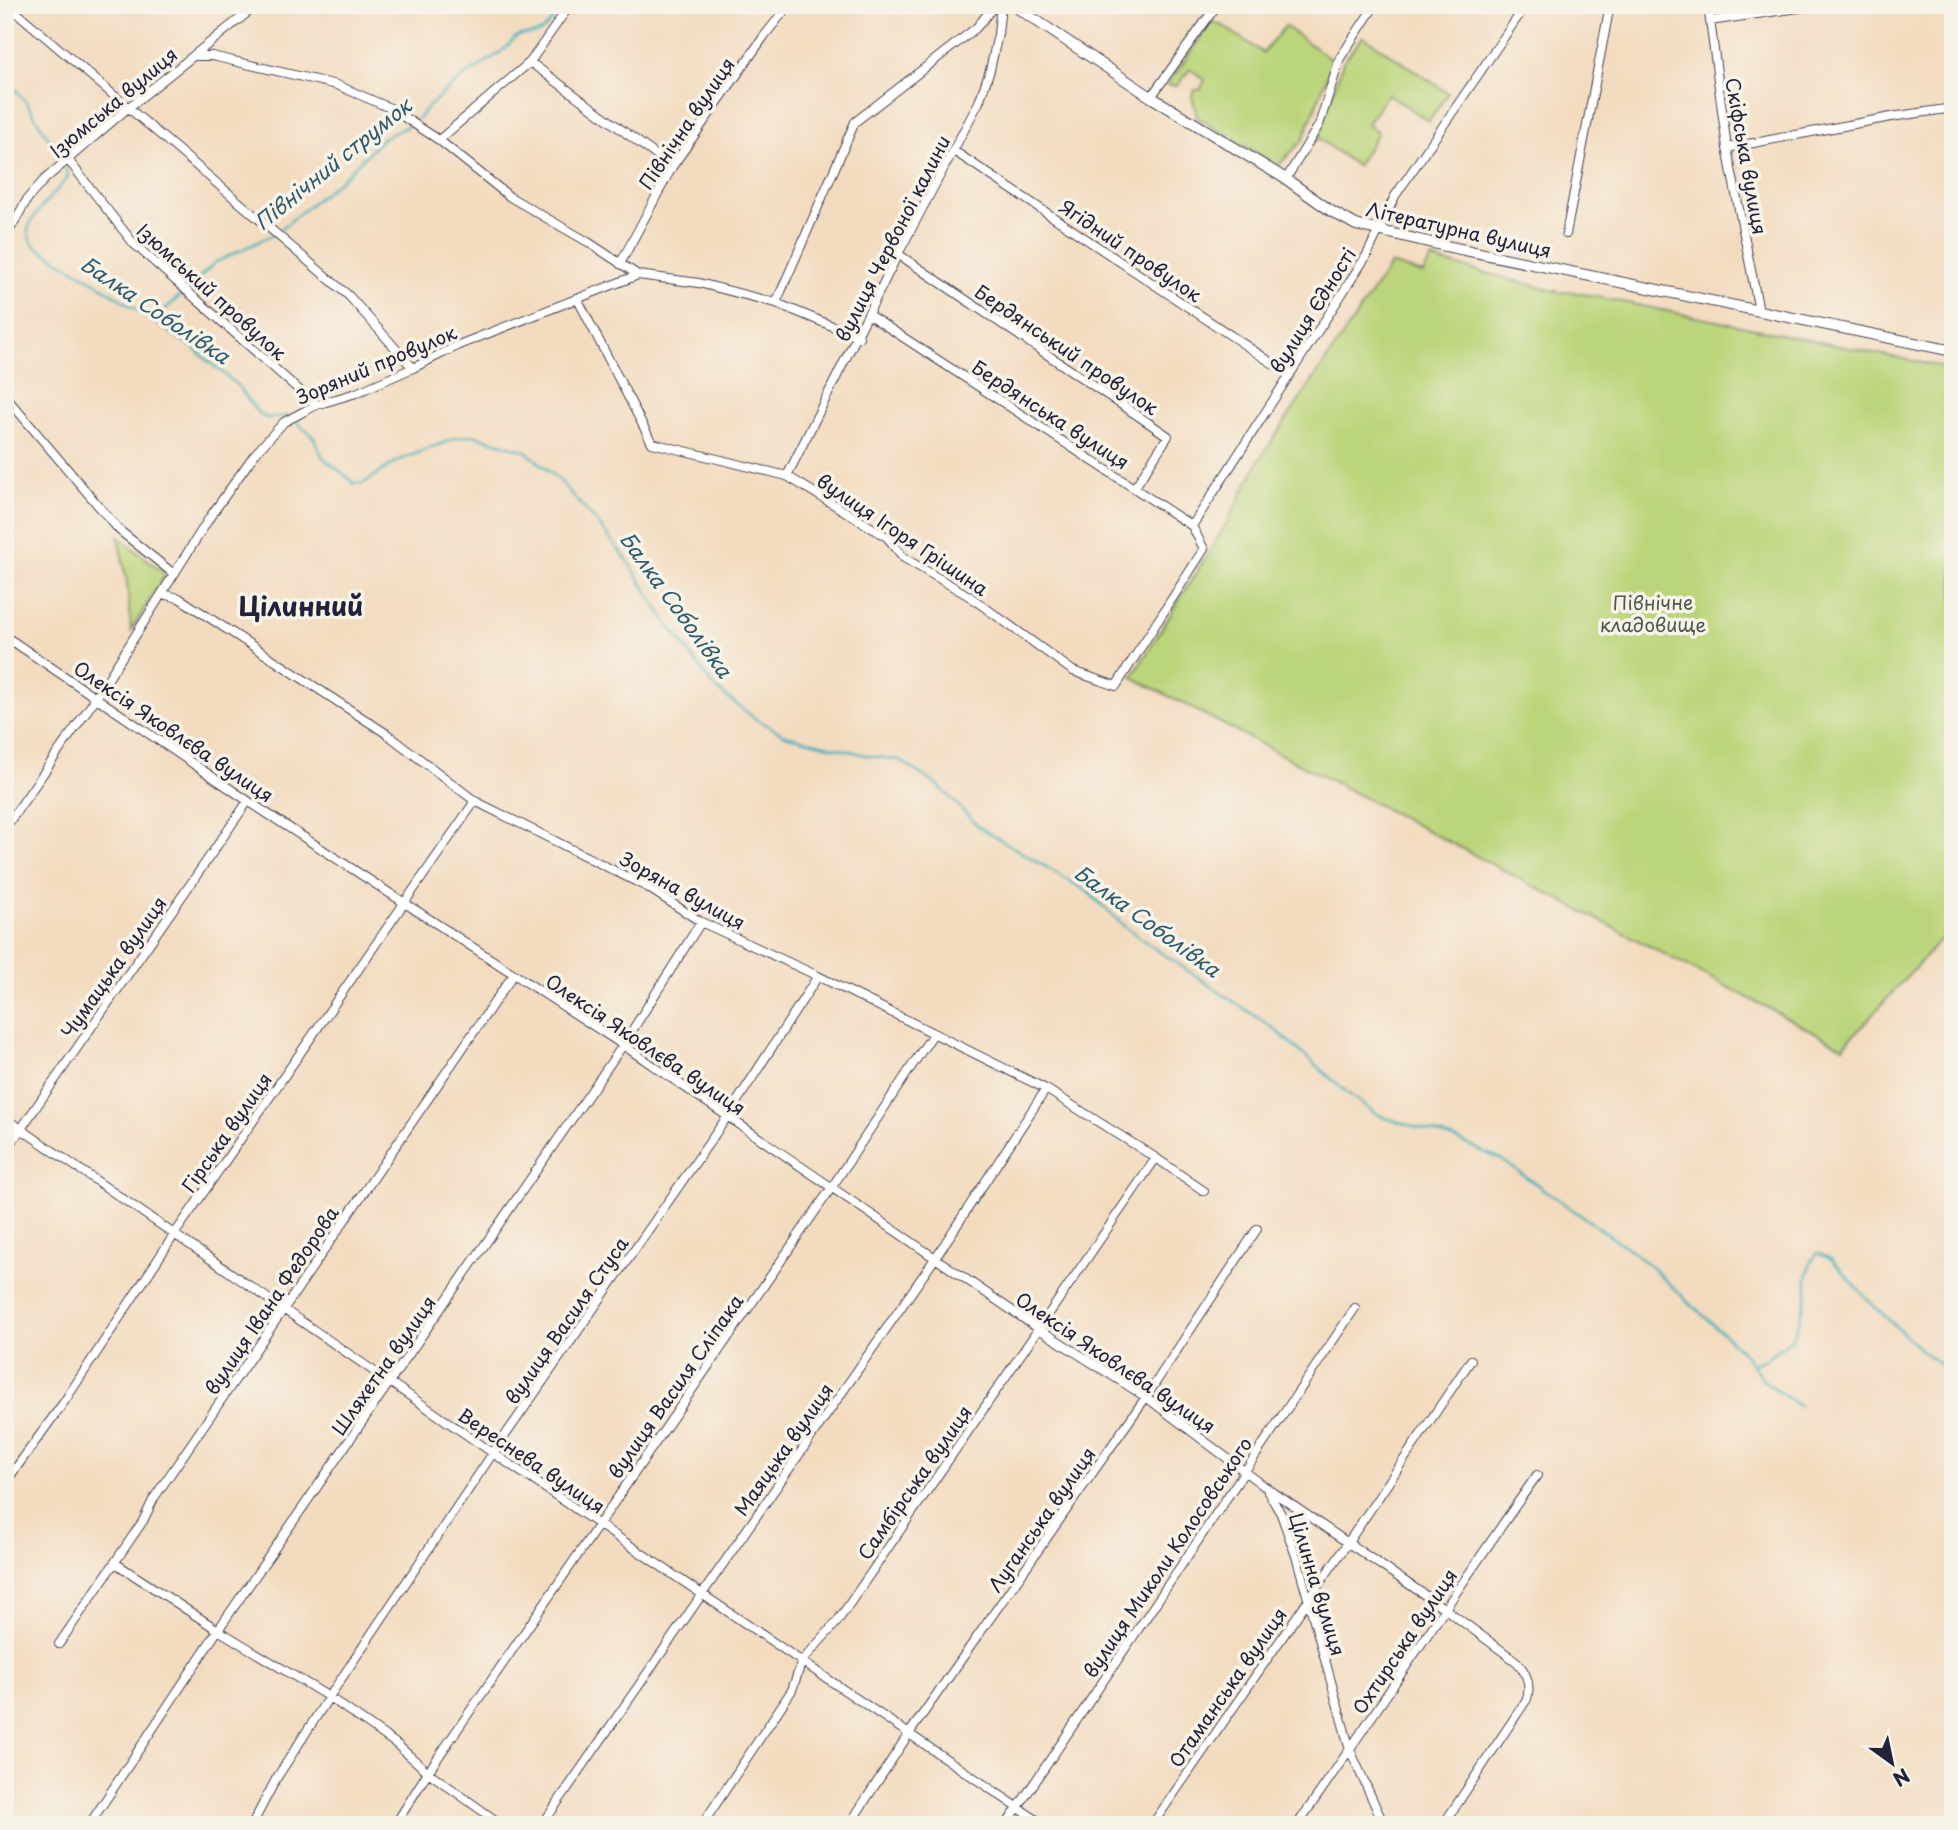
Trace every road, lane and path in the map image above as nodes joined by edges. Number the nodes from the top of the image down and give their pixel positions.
1 (8, 5) edge
2 (257, 5) edge
3 (569, 5) edge
4 (789, 5) edge
5 (995, 5) edge
6 (1001, 5) edge
7 (1013, 5) edge
8 (1217, 5) edge
9 (1375, 5) edge
10 (1526, 5) edge
11 (1610, 5) edge
12 (1708, 5) edge
13 (1819, 5) edge
14 (247, 8) edge
15 (1710, 21) junction
16 (194, 56) junction
17 (530, 62) junction
18 (1151, 97) junction
19 (129, 107) junction
20 (1953, 108) edge
21 (439, 140) junction
22 (1727, 148) junction
23 (954, 151) junction
24 (69, 161) junction
25 (671, 167) junction
26 (1286, 179) junction
27 (1377, 231) junction
28 (1566, 234) dead end
29 (5, 238) edge
30 (898, 254) junction
31 (620, 264) junction
32 (638, 275) junction
33 (577, 298) junction
34 (776, 303) junction
35 (1759, 311) junction
36 (869, 315) junction
37 (859, 337) junction
38 (1953, 351) edge
39 (413, 368) junction
40 (1290, 375) junction
41 (5, 396) edge
42 (316, 405) junction
43 (787, 476) junction
44 (1135, 487) junction
45 (1192, 526) junction
46 (1204, 549) joint
47 (174, 574) junction
48 (162, 594) junction
49 (5, 636) edge
50 (96, 698) junction
51 (248, 801) junction
52 (475, 801) junction
53 (5, 828) edge
54 (404, 902) junction
55 (701, 922) junction
56 (513, 975) junction
57 (818, 975) junction
58 (933, 1034) junction
59 (622, 1045) junction
60 (1046, 1089) junction
61 (726, 1117) junction
62 (5, 1118) edge
63 (21, 1128) junction
64 (5, 1152) edge
65 (1156, 1158) junction
66 (832, 1187) junction
67 (1204, 1191) dead end
68 (1257, 1230) dead end
69 (174, 1236) junction
70 (936, 1257) junction
71 (1356, 1308) dead end
72 (283, 1310) junction
73 (1039, 1329) junction
74 (1471, 1360) dead end
75 (390, 1382) junction
76 (1146, 1398) junction
77 (493, 1452) junction
78 (8, 1471) edge
79 (1244, 1471) junction
80 (1537, 1475) dead end
81 (5, 1483) edge
82 (1264, 1486) junction
83 (598, 1524) junction
84 (1347, 1544) junction
85 (115, 1563) junction
86 (701, 1594) junction
87 (1308, 1597) junction
88 (1444, 1608) junction
89 (218, 1630) junction
90 (59, 1644) dead end
91 (802, 1661) junction
92 (329, 1697) junction
93 (908, 1735) junction
94 (1350, 1750) junction
95 (428, 1772) junction
96 (1018, 1807) junction
97 (89, 1825) edge
98 (252, 1825) edge
99 (395, 1825) edge
100 (502, 1825) edge
101 (542, 1825) edge
102 (702, 1825) edge
103 (849, 1825) edge
104 (1006, 1825) edge
105 (1044, 1825) edge
106 (1152, 1825) edge
107 (1297, 1825) edge
108 (1384, 1825) edge
109 (1443, 1825) edge

1 - 19 street
2 - 14 street, Ізюмська вулиця
3 - 17 street
4 - 25 street, Північна вулиця
5 - 34 street
6 - 23 street, вулиця Червоної калини
7 - 18 street, Літературна вулиця
8 - 18 street
9 - 26 street
10 - 27 street, вулиця Єдності
11 - 28 street
12 - 15 street, Скіфська вулиця
13 - 15 street
14 - 16 street, Ізюмська вулиця
15 - 22 street, Скіфська вулиця
16 - 19 street, Ізюмська вулиця
16 - 21 street
17 - 21 street
17 - 25 street
18 - 26 street, Літературна вулиця
19 - 24 street, Ізюмська вулиця
19 - 39 street
20 - 22 street
21 - 31 street
22 - 35 street, Скіфська вулиця
23 - 30 street, вулиця Червоної калини
23 - 40 street, Ягідний провулок
24 - 29 street, Ізюмська вулиця
24 - 42 street, Ізюмський провулок
25 - 31 street, Північна вулиця
26 - 27 street, Літературна вулиця
27 - 35 street, Літературна вулиця
27 - 40 street, вулиця Єдності
30 - 36 street, вулиця Червоної калини
30 - 44 street, Бердянський провулок
31 - 32 street
32 - 33 street, Зоряний провулок
32 - 34 street
33 - 39 street, Зоряний провулок
33 - 43 street, вулиця Ігоря Грішина
34 - 37 street
35 - 38 street, Літературна вулиця
36 - 37 street, вулиця Червоної калини
36 - 44 street, Бердянська вулиця
37 - 43 street, вулиця Червоної калини
39 - 42 street, Зоряний провулок
40 - 45 street, вулиця Єдності
41 - 47 street
42 - 47 street, Зоряний провулок
43 - 46 street, вулиця Ігоря Грішина
44 - 45 street, Бердянська вулиця
45 - 46 street, Бердянська вулиця
47 - 48 street, Зоряний провулок
48 - 50 street, Зоряний провулок
48 - 52 street, Зоряна вулиця
49 - 50 street, Олексія Яковлєва вулиця
50 - 51 street, Олексія Яковлєва вулиця
50 - 53 street, Зоряний провулок
51 - 54 street, Олексія Яковлєва вулиця
51 - 63 street, Чумацька вулиця
52 - 54 street, Гірська вулиця
52 - 55 street, Зоряна вулиця
54 - 56 street, Олексія Яковлєва вулиця
54 - 69 street, Гірська вулиця
55 - 57 street, Зоряна вулиця
55 - 59 street, Шляхетна вулиця
56 - 59 street, Олексія Яковлєва вулиця
56 - 72 street, вулиця Івана Федорова
57 - 58 street, Зоряна вулиця
57 - 61 street, вулиця Василя Стуса
58 - 60 street, Зоряна вулиця
58 - 66 street, вулиця Василя Сліпака
59 - 61 street, Олексія Яковлєва вулиця
59 - 75 street, Шляхетна вулиця
60 - 65 street, Зоряна вулиця
60 - 70 street, Маяцька вулиця
61 - 66 street, Олексія Яковлєва вулиця
61 - 77 street, вулиця Василя Стуса
62 - 63 street, Вереснева вулиця
63 - 64 street, Чумацька вулиця
63 - 69 street, Вереснева вулиця
65 - 67 street, Зоряна вулиця
65 - 73 street, Самбірська вулиця
66 - 70 street, Олексія Яковлєва вулиця
66 - 83 street, вулиця Василя Сліпака
68 - 76 street, Луганська вулиця
69 - 72 street, Вереснева вулиця
69 - 78 street, Гірська вулиця
70 - 73 street, Олексія Яковлєва вулиця
70 - 86 street, Маяцька вулиця
71 - 79 street, вулиця Миколи Колосовського
72 - 75 street, Вереснева вулиця
72 - 85 street, вулиця Івана Федорова
73 - 76 street, Олексія Яковлєва вулиця
73 - 91 street, Самбірська вулиця
74 - 84 street, Отаманська вулиця
75 - 77 street, Вереснева вулиця
75 - 89 street, Шляхетна вулиця
76 - 79 street, Олексія Яковлєва вулиця
76 - 93 street, Луганська вулиця
77 - 83 street, Вереснева вулиця
77 - 92 street, вулиця Василя Стуса
78 - 81 street, Гірська вулиця
79 - 82 street, Олексія Яковлєва вулиця
79 - 96 street, вулиця Миколи Колосовського
80 - 88 street, Охтирська вулиця
82 - 84 street, Цілинна вулиця
82 - 87 street, Цілинна вулиця
83 - 86 street, Вереснева вулиця
83 - 95 street, вулиця Василя Сліпака
84 - 87 street, Отаманська вулиця
84 - 88 street, Цілинна вулиця
85 - 89 street
85 - 90 street, вулиця Івана Федорова
86 - 91 street, Вереснева вулиця
86 - 101 street, Маяцька вулиця
87 - 94 street, Цілинна вулиця
87 - 106 street, Отаманська вулиця
88 - 94 street, Охтирська вулиця
88 - 109 street, Цілинна вулиця
89 - 92 street
89 - 97 street, Шляхетна вулиця
91 - 93 street, Вереснева вулиця
91 - 102 street, Самбірська вулиця
92 - 95 street
92 - 98 street, вулиця Василя Стуса
93 - 96 street, Вереснева вулиця
93 - 103 street, Луганська вулиця
94 - 107 street, Охтирська вулиця
94 - 108 street, Цілинна вулиця
95 - 99 street, вулиця Василя Сліпака
95 - 100 street
96 - 104 street, вулиця Миколи Колосовського
96 - 105 street, Вереснева вулиця

